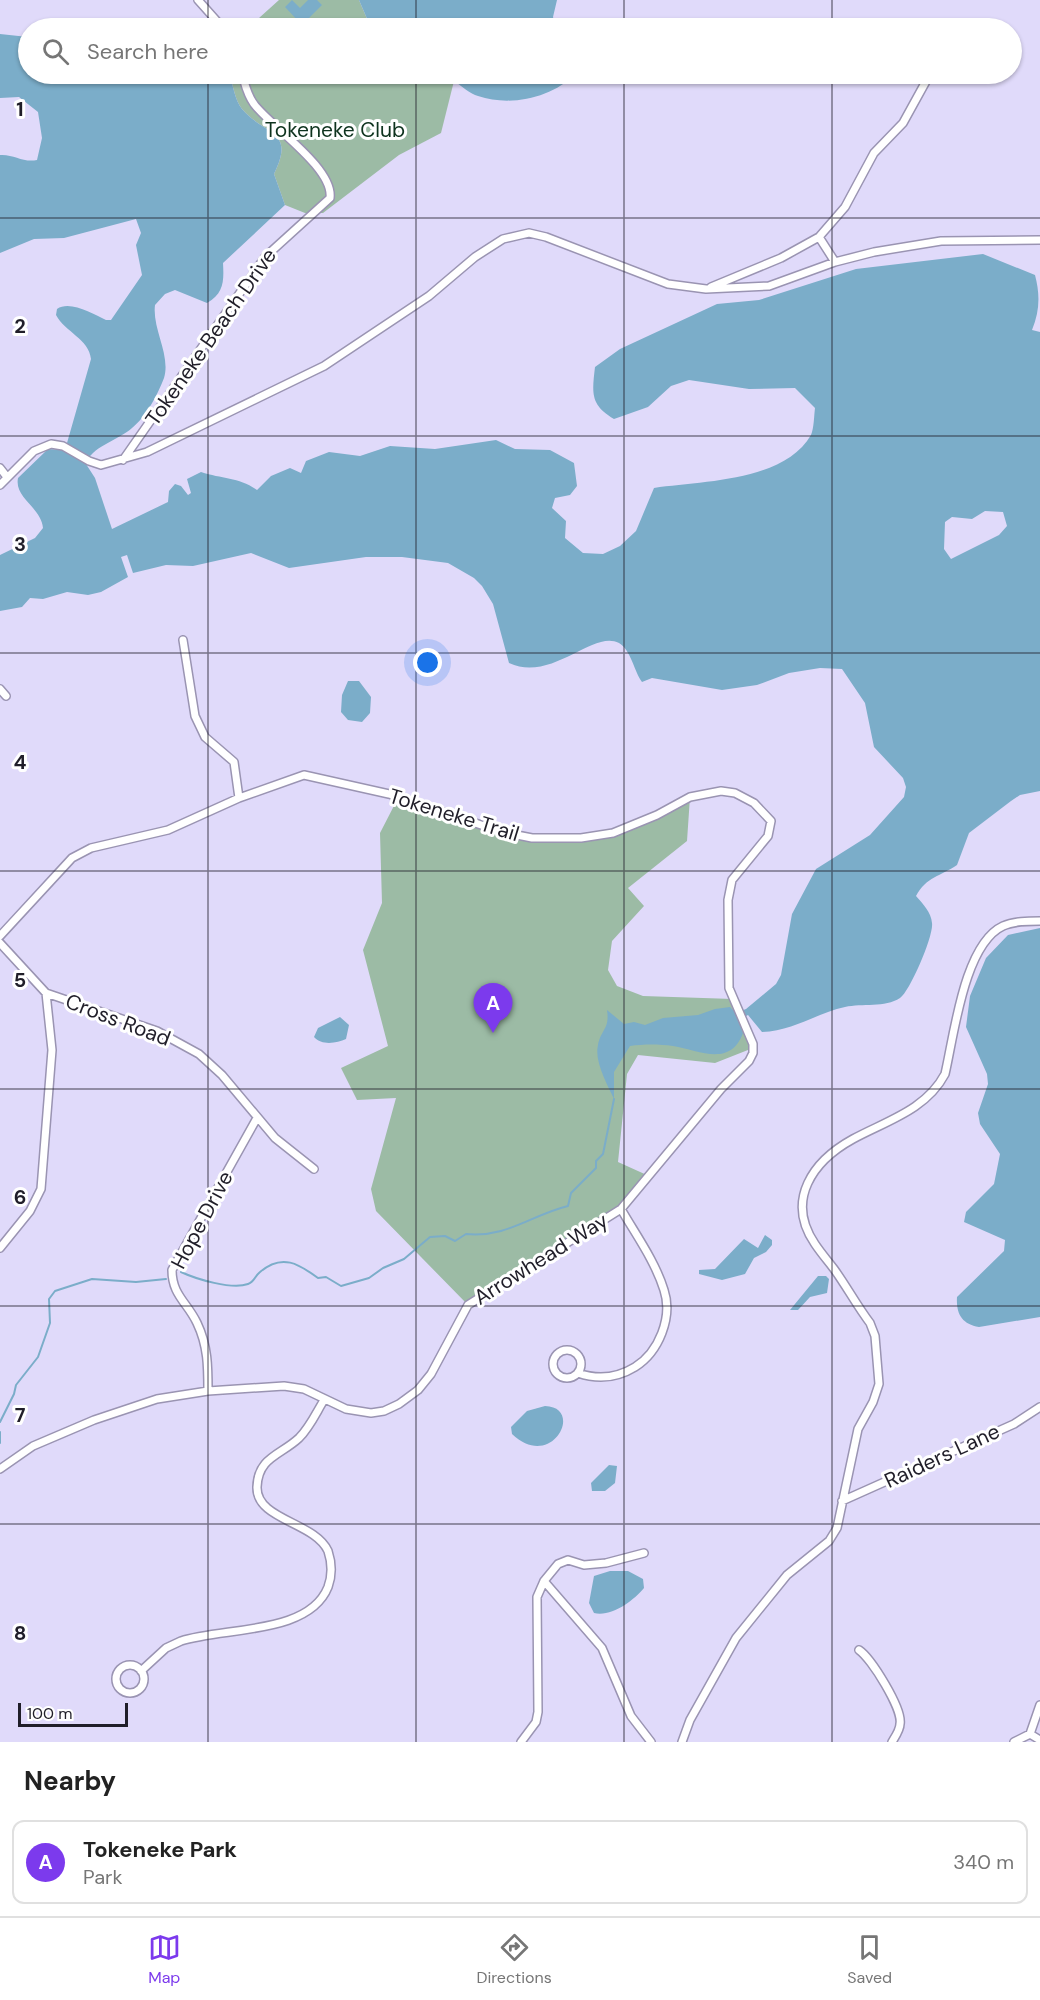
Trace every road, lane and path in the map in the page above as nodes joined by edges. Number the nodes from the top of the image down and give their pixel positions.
1 (198, 0) edge
2 (214, 18) edge
3 (246, 84) edge
4 (924, 84) edge
5 (819, 237) junction
6 (1040, 240) edge
7 (835, 262) junction
8 (706, 289) junction
9 (123, 460) junction
10 (0, 468) edge
11 (8, 477) junction
12 (0, 485) edge
13 (183, 640) dead end
14 (0, 689) edge
15 (6, 696) dead end
16 (239, 798) junction
17 (1040, 921) edge
18 (0, 936) edge
19 (0, 943) edge
20 (46, 993) junction
21 (739, 1010) joint
22 (257, 1118) junction
23 (314, 1169) dead end
24 (621, 1209) junction
25 (0, 1248) edge
26 (578, 1373) junction
27 (208, 1391) junction
28 (324, 1400) junction
29 (1040, 1407) edge
30 (0, 1469) edge
31 (842, 1501) junction
32 (644, 1553) dead end
33 (544, 1581) junction
34 (859, 1650) dead end
35 (141, 1671) junction
36 (1040, 1705) edge
37 (1030, 1734) junction
38 (1040, 1740) edge
39 (521, 1742) edge
40 (651, 1742) edge
41 (682, 1742) edge
42 (892, 1742) edge
43 (1014, 1742) edge

1 - 2 street
3 - 9 street, Tokeneke Beach Drive
4 - 5 street
5 - 7 street
5 - 8 street
6 - 7 street
7 - 8 street
8 - 9 street
9 - 11 street
10 - 11 street
11 - 12 street
13 - 16 street
14 - 15 street
16 - 18 street, Tokeneke Trail
16 - 21 street, Tokeneke Trail
17 - 31 street
19 - 20 street, Cross Road
20 - 22 street, Cross Road
20 - 25 street
21 - 24 street, Arrowhead Way
22 - 23 street, Cross Road
22 - 27 street, Hope Drive
24 - 26 street
24 - 28 street, Arrowhead Way
26 - 26 street
27 - 28 street, Arrowhead Way
27 - 30 street, Arrowhead Way
28 - 35 street
29 - 31 street, Raiders Lane
31 - 41 street
32 - 33 street
33 - 39 street
33 - 40 street
34 - 42 street
35 - 35 street
36 - 37 street
37 - 38 street
37 - 43 street

